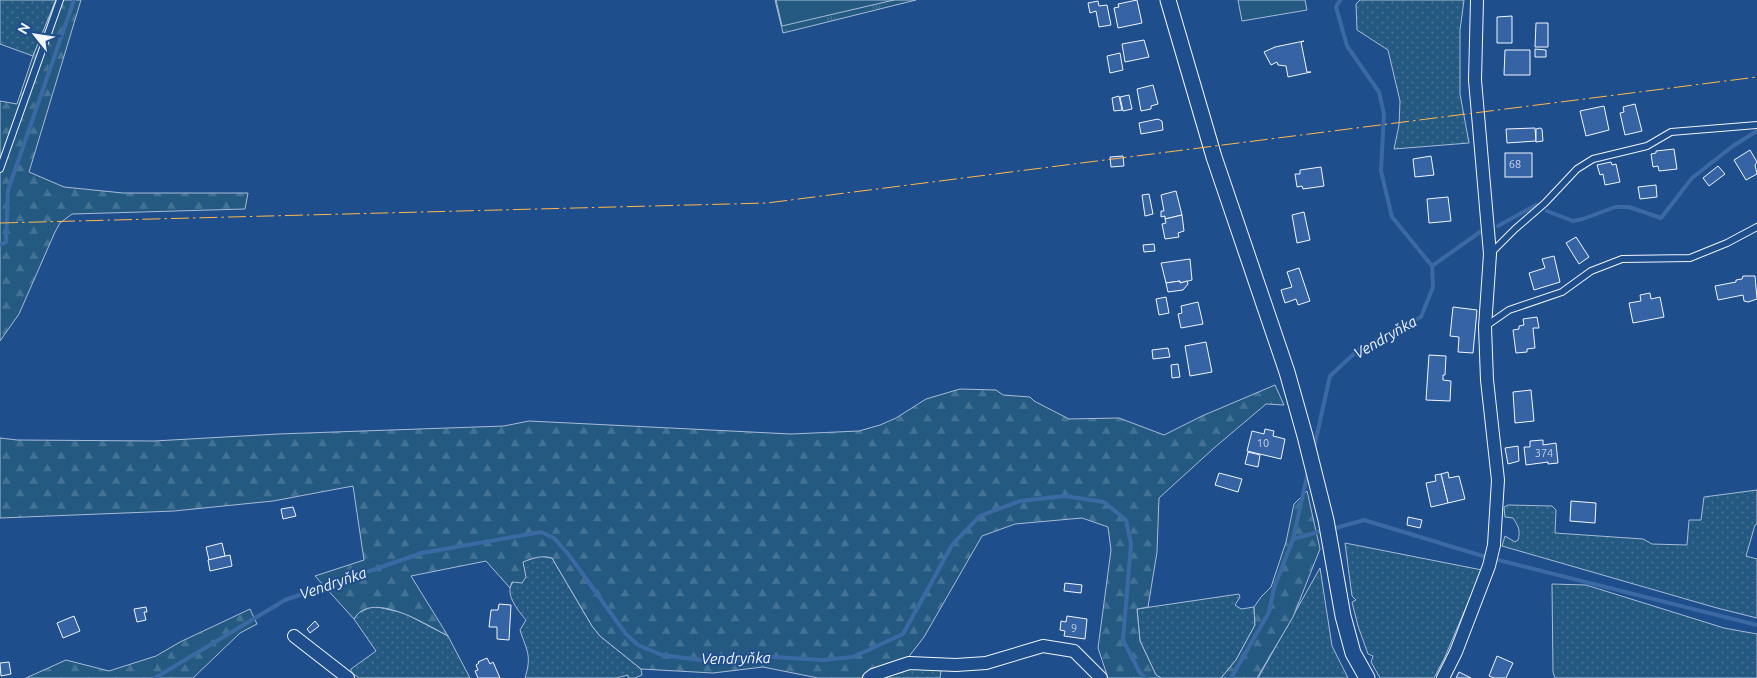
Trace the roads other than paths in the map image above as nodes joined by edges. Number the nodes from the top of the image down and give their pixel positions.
1 (60, 0) edge
2 (1168, 0) edge
3 (1477, 0) edge
4 (1757, 125) edge
5 (0, 169) edge
6 (1757, 227) edge
7 (1490, 254) junction
8 (1485, 327) junction
9 (294, 636) dead end
10 (348, 678) edge
11 (869, 678) edge
12 (1101, 678) edge
13 (1367, 678) edge
14 (1443, 678) edge

1 - 5 lane
2 - 13 street
3 - 7 street
4 - 7 lane
6 - 8 lane
7 - 8 street
8 - 14 street
9 - 10 street
11 - 12 street

